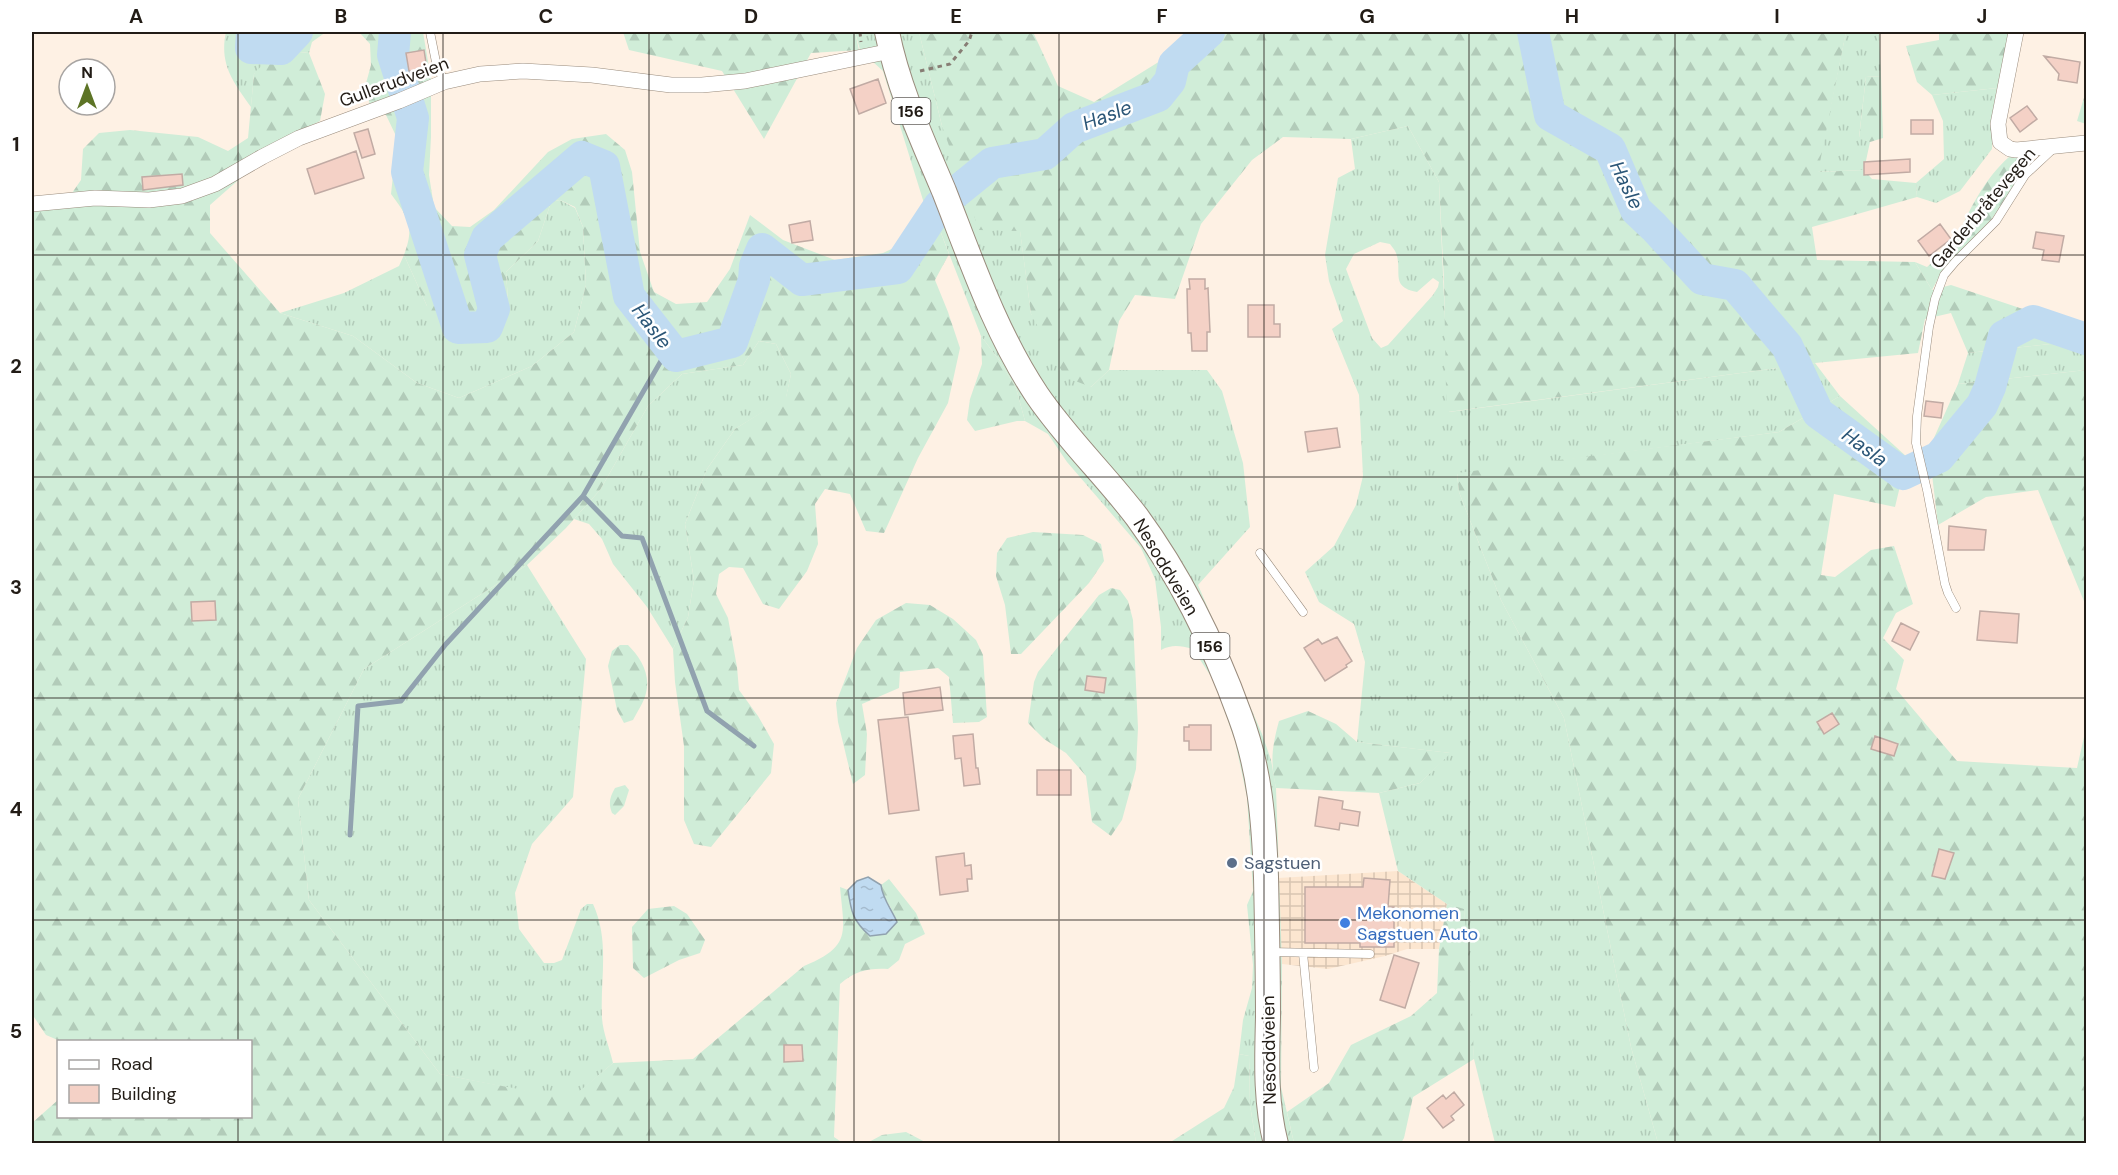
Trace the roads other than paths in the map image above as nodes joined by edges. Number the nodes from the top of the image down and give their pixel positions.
1 (430, 32) edge
2 (2016, 32) edge
3 (889, 41) edge
4 (444, 82) junction
5 (2086, 143) edge
6 (2056, 146) junction
7 (32, 204) edge
8 (1260, 553) dead end
9 (1956, 608) dead end
10 (1304, 612) dead end
11 (1268, 952) junction
12 (1304, 953) junction
13 (1370, 954) dead end
14 (1314, 1068) dead end
15 (1276, 1143) edge

1 - 4 lane
2 - 6 street
3 - 4 street, Gullerudveien
3 - 11 main road, Nesoddveien / 156
4 - 7 street, Gullerudveien
5 - 6 street
6 - 9 lane, Garderbråtevegen
8 - 10 lane
11 - 12 lane
11 - 15 main road, Nesoddveien / 156
12 - 13 lane
12 - 14 lane

